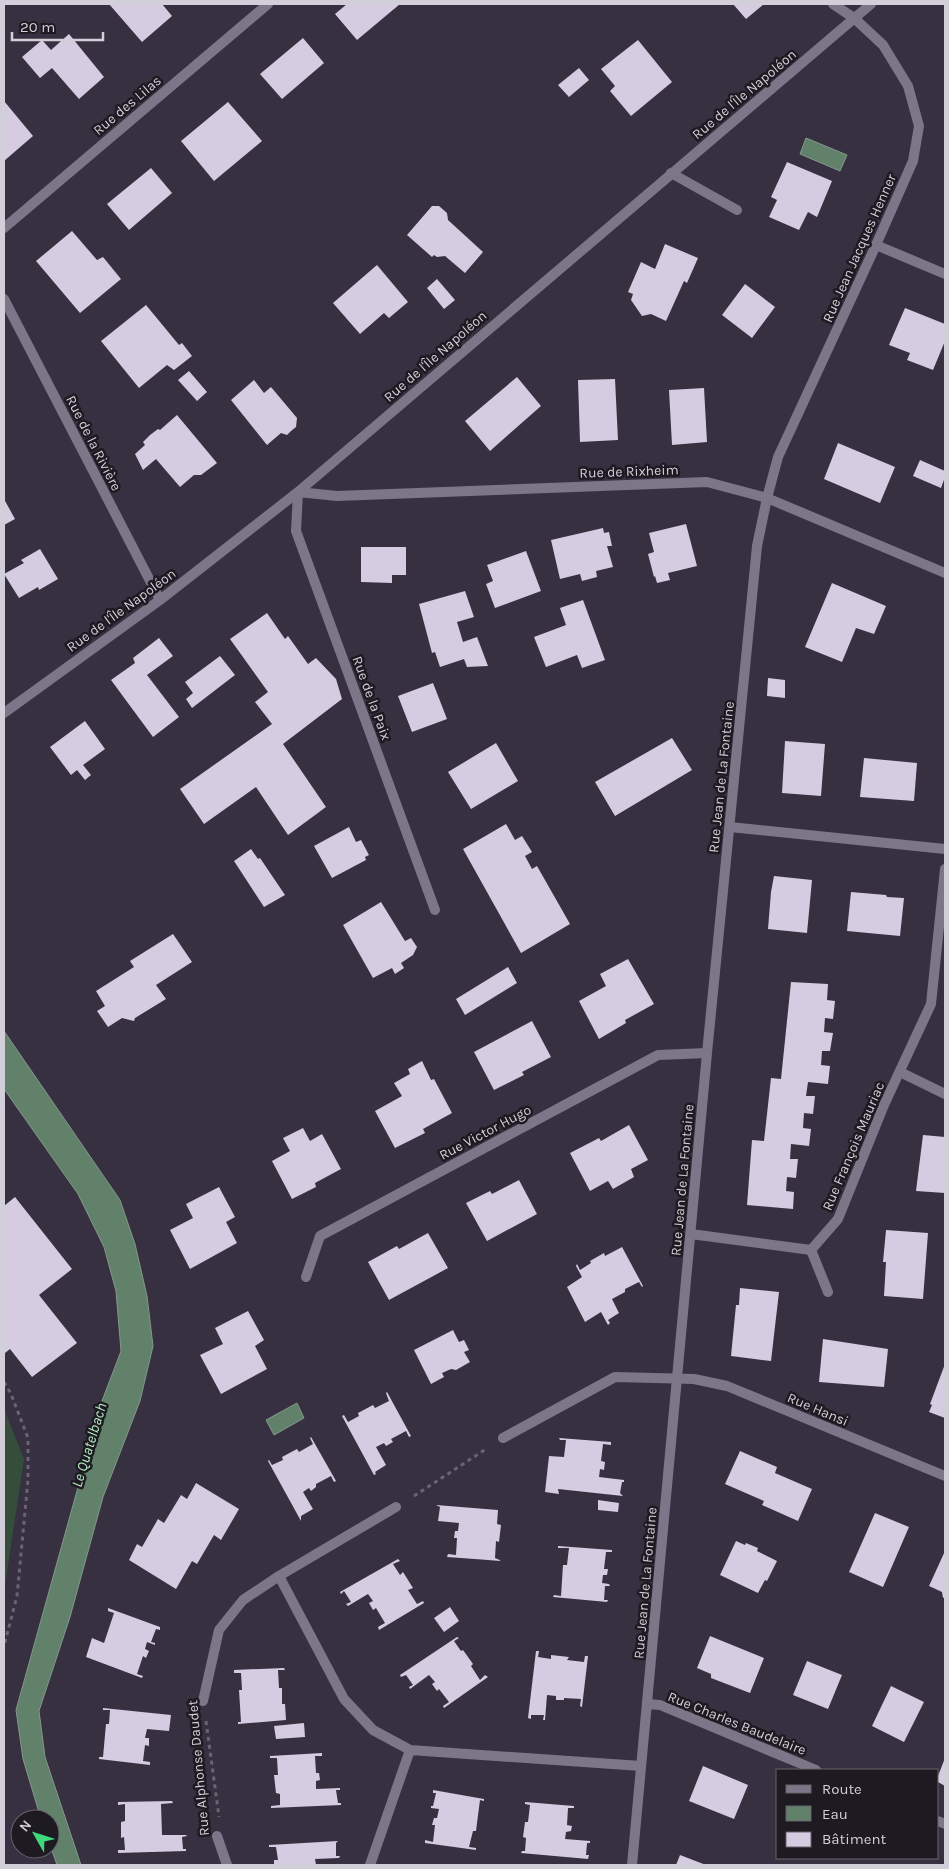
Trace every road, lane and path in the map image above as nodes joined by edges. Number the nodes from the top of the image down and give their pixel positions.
1 (268, 4) edge
2 (833, 4) edge
3 (871, 4) edge
4 (854, 18) junction
5 (671, 173) junction
6 (737, 210) dead end
7 (4, 228) edge
8 (876, 245) junction
9 (945, 274) edge
10 (4, 299) edge
11 (298, 492) junction
12 (767, 498) junction
13 (945, 573) edge
14 (160, 600) junction
15 (4, 713) edge
16 (730, 827) junction
17 (945, 849) edge
18 (945, 868) edge
19 (435, 910) dead end
20 (707, 1053) junction
21 (900, 1072) junction
22 (945, 1094) edge
23 (690, 1234) junction
24 (811, 1250) junction
25 (306, 1277) dead end
26 (828, 1292) dead end
27 (678, 1378) junction
28 (4, 1382) edge
29 (503, 1438) joint
30 (945, 1476) edge
31 (396, 1507) joint
32 (279, 1576) junction
33 (4, 1646) edge
34 (204, 1701) joint
35 (648, 1704) junction
36 (410, 1750) junction
37 (641, 1766) junction
38 (814, 1769) edge
39 (217, 1836) joint
40 (227, 1865) edge
41 (370, 1865) edge
42 (632, 1865) edge

1 - 7 street, Rue des Lilas
2 - 4 street, Rue Jean Jacques Henner
3 - 4 street, Rue de l'Île Napoléon
4 - 5 street, Rue de l'Île Napoléon
4 - 8 street, Rue Jean Jacques Henner
5 - 6 street
5 - 11 street, Rue de l'Île Napoléon
8 - 9 street
8 - 12 street, Rue Jean Jacques Henner
10 - 14 street, Rue de la Rivière
11 - 12 street, Rue de Rixheim
11 - 14 street, Rue de l'Île Napoléon
11 - 19 street, Rue de la Paix
12 - 13 street, Rue de Rixheim
12 - 16 street, Rue Jean de La Fontaine
14 - 15 street, Rue de l'Île Napoléon
16 - 17 street
16 - 20 street, Rue Jean de La Fontaine
18 - 21 street, Rue François Mauriac
20 - 23 street, Rue Jean de La Fontaine
20 - 25 street, Rue Victor Hugo
21 - 22 street, Rue François Mauriac
21 - 24 street, Rue François Mauriac
23 - 24 street
23 - 27 street, Rue Jean de La Fontaine
24 - 26 street
27 - 29 street
27 - 30 street, Rue Hansi
27 - 35 street, Rue Jean de La Fontaine
28 - 33 path
29 - 31 path
31 - 32 street, Rue Alphonse Daudet
32 - 34 street, Rue Alphonse Daudet
32 - 36 street
34 - 39 path, Rue Alphonse Daudet
35 - 37 street, Rue Jean de La Fontaine
35 - 38 street, Rue Charles Baudelaire
36 - 37 street
36 - 41 street
37 - 42 street, Rue Jean de La Fontaine
39 - 40 street, Rue Alphonse Daudet

